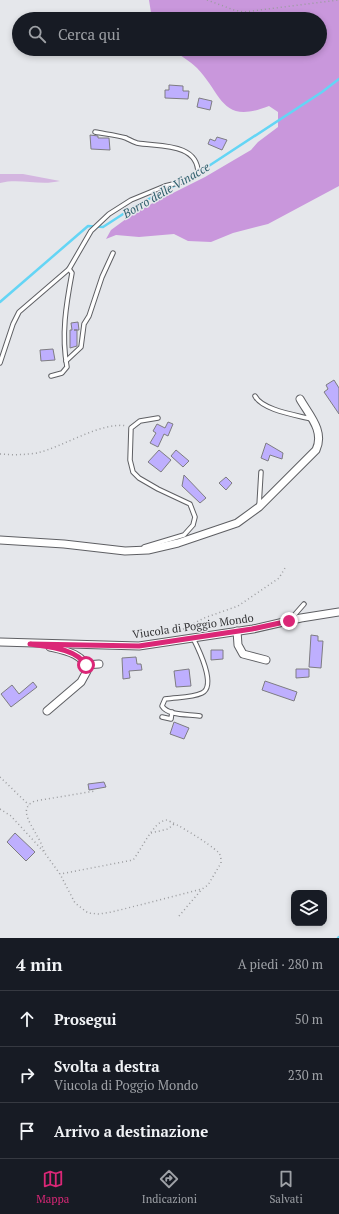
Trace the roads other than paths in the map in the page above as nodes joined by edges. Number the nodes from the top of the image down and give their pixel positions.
1 (95, 132) dead end
2 (114, 253) dead end
3 (69, 269) junction
4 (66, 360) junction
5 (0, 363) edge
6 (51, 376) dead end
7 (255, 396) dead end
8 (300, 399) dead end
9 (158, 418) dead end
10 (311, 419) junction
11 (261, 472) dead end
12 (259, 507) junction
13 (0, 540) edge
14 (125, 551) junction
15 (304, 604) dead end
16 (339, 612) edge
17 (289, 621) junction
18 (237, 631) junction
19 (193, 638) junction
20 (0, 642) edge
21 (30, 644) junction
22 (266, 660) dead end
23 (99, 664) dead end
24 (86, 665) junction
25 (47, 711) dead end
26 (172, 712) junction
27 (200, 716) dead end
28 (162, 717) dead end

1 - 3 lane
2 - 4 lane
3 - 4 lane
3 - 5 lane
4 - 6 lane
7 - 10 lane
8 - 10 street
9 - 14 lane
10 - 12 street
11 - 12 lane
12 - 14 street
13 - 14 street
15 - 17 lane
16 - 17 street, Viucola di Poggio Mondo
17 - 18 street, Viucola di Poggio Mondo
18 - 19 street, Viucola di Poggio Mondo
18 - 22 street
19 - 21 street, Viucola di Poggio Mondo
19 - 26 lane
20 - 21 street, Viucola di Poggio Mondo
21 - 24 street
23 - 24 street
24 - 25 street
26 - 27 lane
26 - 28 lane

